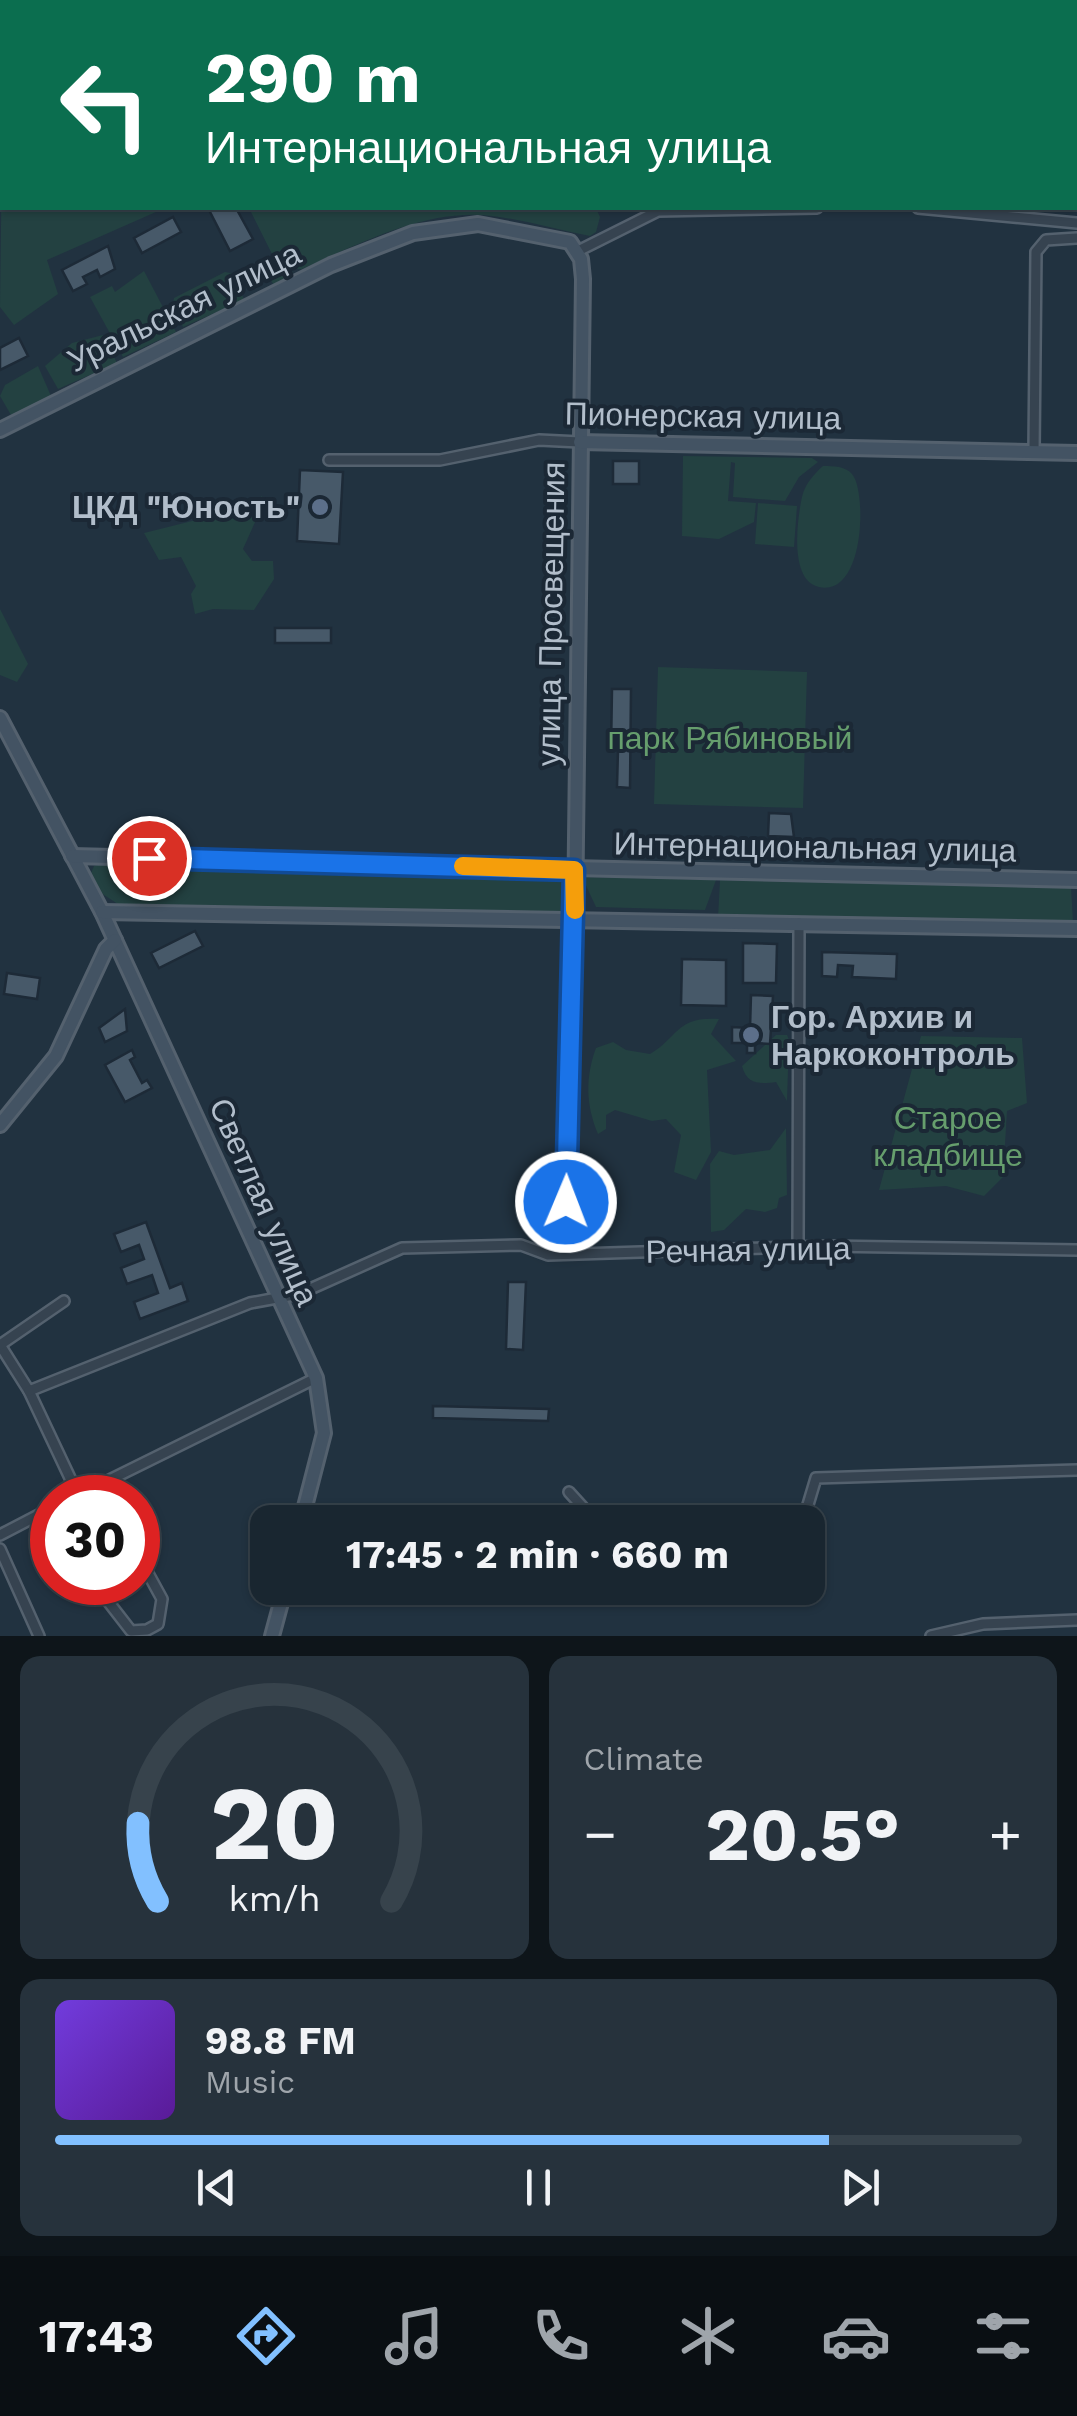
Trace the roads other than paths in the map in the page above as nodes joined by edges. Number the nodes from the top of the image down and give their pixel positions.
1 (711, 210) edge
2 (941, 210) edge
3 (1077, 222) edge
4 (1077, 238) edge
5 (573, 247) junction
6 (0, 430) edge
7 (580, 442) junction
8 (1034, 452) junction
9 (1077, 453) edge
10 (330, 460) dead end
11 (0, 718) edge
12 (72, 856) junction
13 (574, 870) junction
14 (1077, 880) edge
15 (102, 912) junction
16 (575, 918) junction
17 (799, 923) junction
18 (1077, 929) edge
19 (115, 940) junction
20 (0, 1124) edge
21 (798, 1248) junction
22 (1077, 1250) edge
23 (568, 1254) junction
24 (276, 1298) junction
25 (64, 1301) dead end
26 (0, 1345) edge
27 (316, 1378) junction
28 (29, 1391) junction
29 (1077, 1470) edge
30 (67, 1475) edge
31 (121, 1475) edge
32 (569, 1492) dead end
33 (305, 1505) edge
34 (30, 1519) edge
35 (0, 1535) edge
36 (0, 1548) edge
37 (160, 1594) edge
38 (112, 1605) edge
39 (280, 1605) edge
40 (1077, 1620) edge
41 (39, 1636) edge
42 (272, 1636) edge
43 (931, 1636) edge

1 - 5 street
2 - 3 street
4 - 8 street
5 - 6 street, Уральская улица
5 - 7 street, улица Просвещения
7 - 8 street, Пионерская улица
7 - 10 street, Пионерская улица
7 - 13 street, улица Просвещения
8 - 9 street, Пионерская улица
11 - 12 street, Светлая улица
12 - 13 street, Интернациональная улица
12 - 15 street, Светлая улица
13 - 14 street, Интернациональная улица
13 - 16 street, улица Просвещения
15 - 16 street
15 - 19 street, Светлая улица
16 - 17 street
16 - 23 street
17 - 18 street
17 - 21 street
19 - 20 street
19 - 24 street, Светлая улица
21 - 22 street, Речная улица
21 - 23 street, Речная улица
23 - 24 street, Речная улица
24 - 27 street, Светлая улица
24 - 28 street, Речная улица
25 - 26 street
26 - 28 street
27 - 31 street
27 - 33 street, Светлая улица
28 - 30 street
29 - 32 street
34 - 35 street
36 - 41 street
37 - 38 street
39 - 42 street
40 - 43 street

